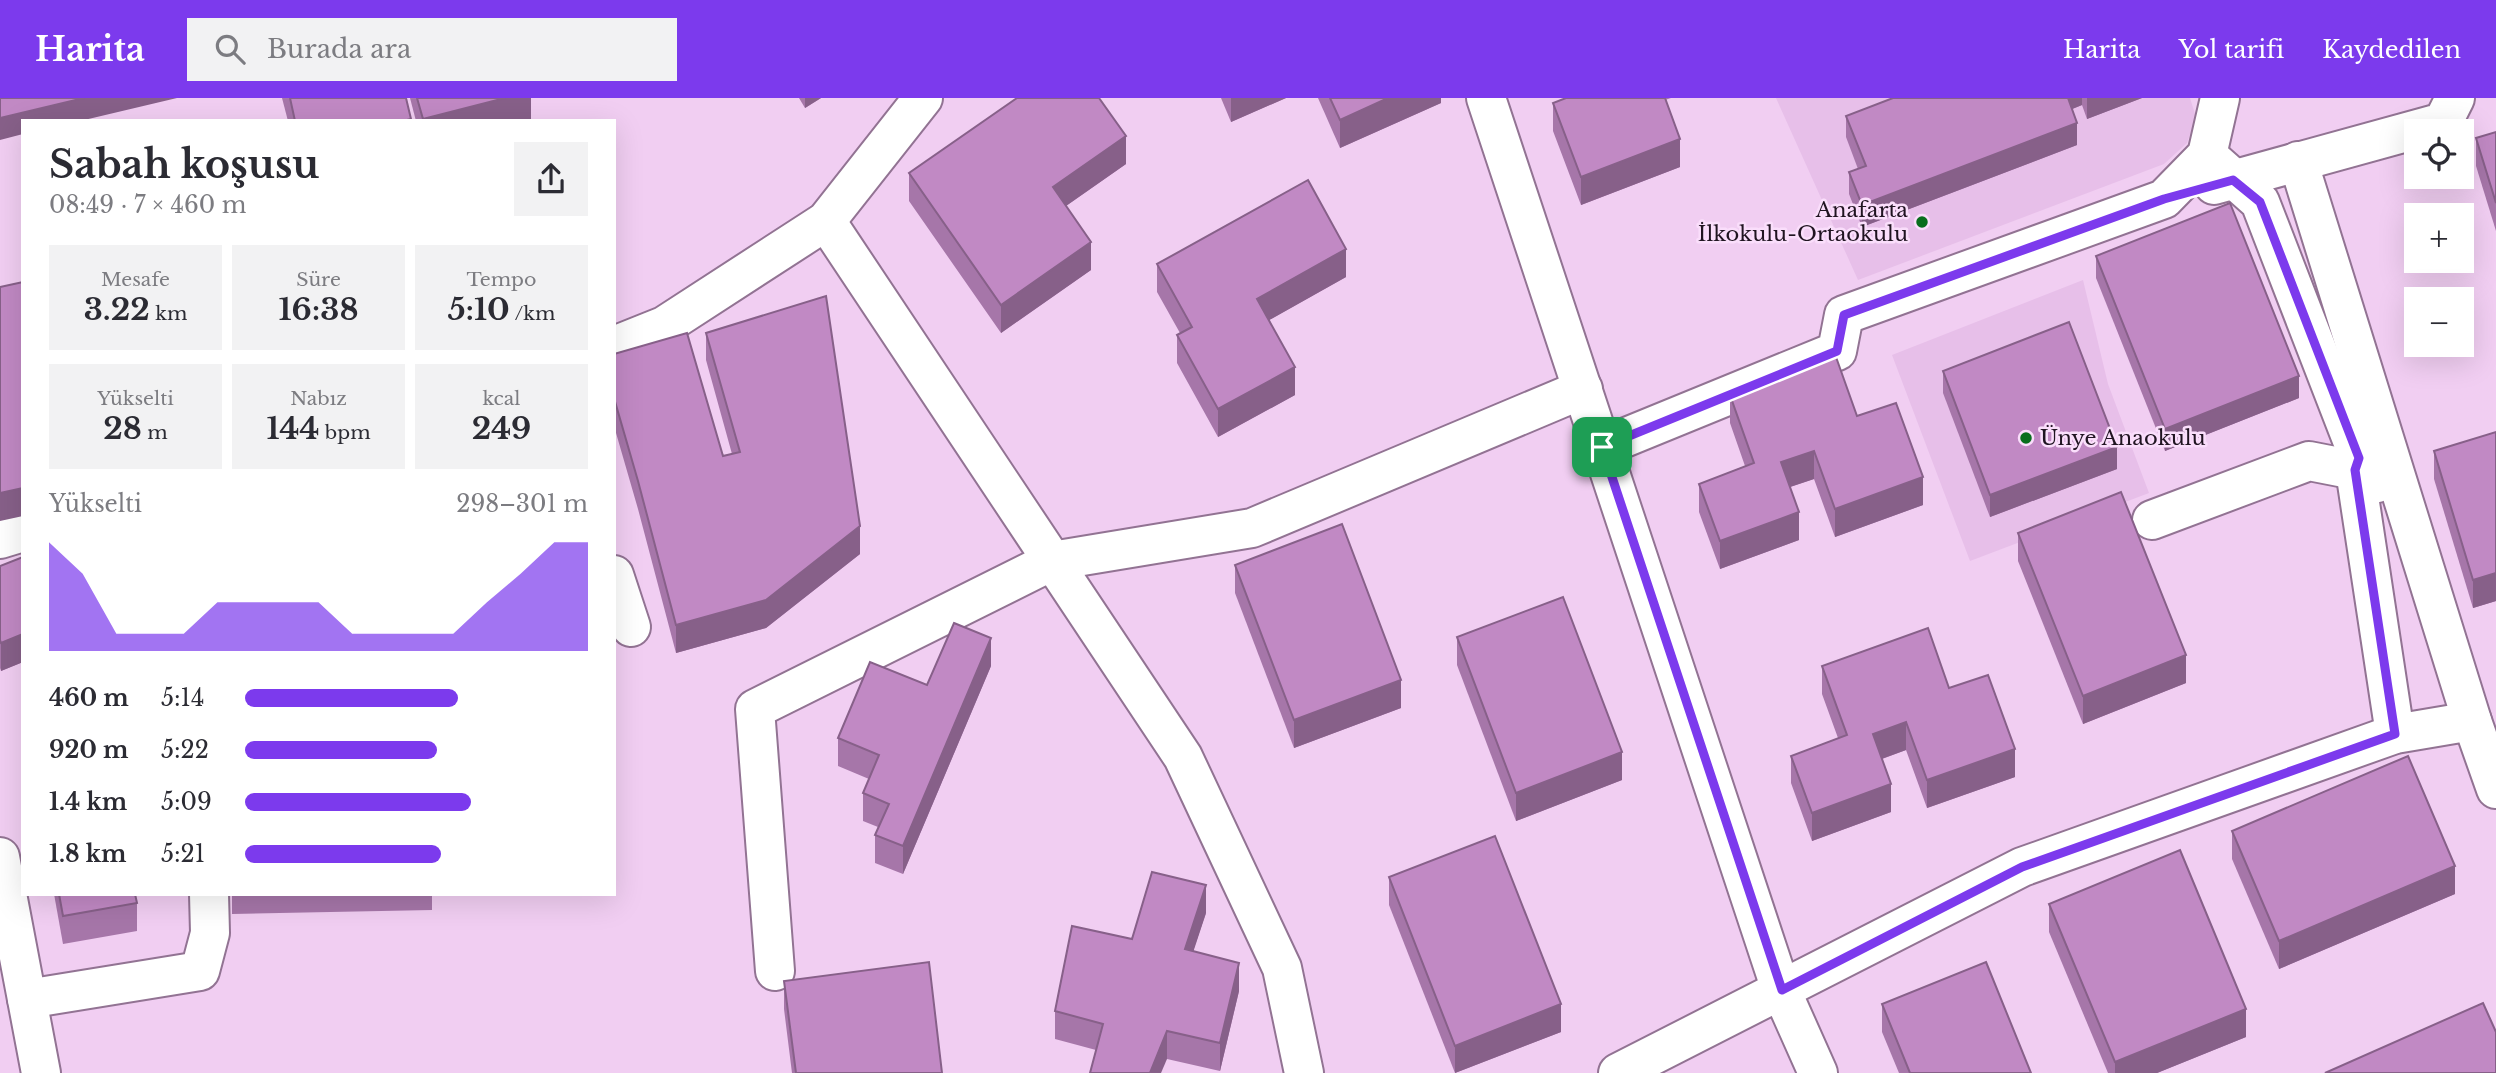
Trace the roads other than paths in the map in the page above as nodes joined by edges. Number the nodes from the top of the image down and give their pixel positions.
1 (923, 98) edge
2 (1486, 98) edge
3 (2220, 98) edge
4 (2455, 98) edge
5 (2298, 161) junction
6 (2220, 167) junction
7 (826, 221) junction
8 (616, 345) edge
9 (1583, 389) junction
10 (1602, 447) junction
11 (2355, 470) junction
12 (2403, 499) junction
13 (2152, 520) dead end
14 (21, 533) edge
15 (0, 539) edge
16 (1052, 561) junction
17 (616, 581) edge
18 (631, 627) dead end
19 (2472, 720) junction
20 (2395, 734) junction
21 (2496, 789) edge
22 (0, 856) edge
23 (209, 896) edge
24 (775, 971) dead end
25 (1782, 990) junction
26 (27, 999) junction
27 (41, 1073) edge
28 (1304, 1073) edge
29 (1618, 1073) edge
30 (1818, 1073) edge

1 - 7 street
2 - 9 street
3 - 6 street
4 - 5 street
5 - 6 street
5 - 12 street
6 - 10 street
6 - 11 street
7 - 8 street
7 - 16 street
9 - 10 street
9 - 16 street
10 - 25 street
11 - 12 street
11 - 13 street
11 - 20 street
12 - 19 street
14 - 15 street
16 - 24 street
16 - 28 street
17 - 18 street
19 - 20 street
19 - 21 street
20 - 25 street
22 - 26 street
23 - 26 street
25 - 29 street
25 - 30 street
26 - 27 street

